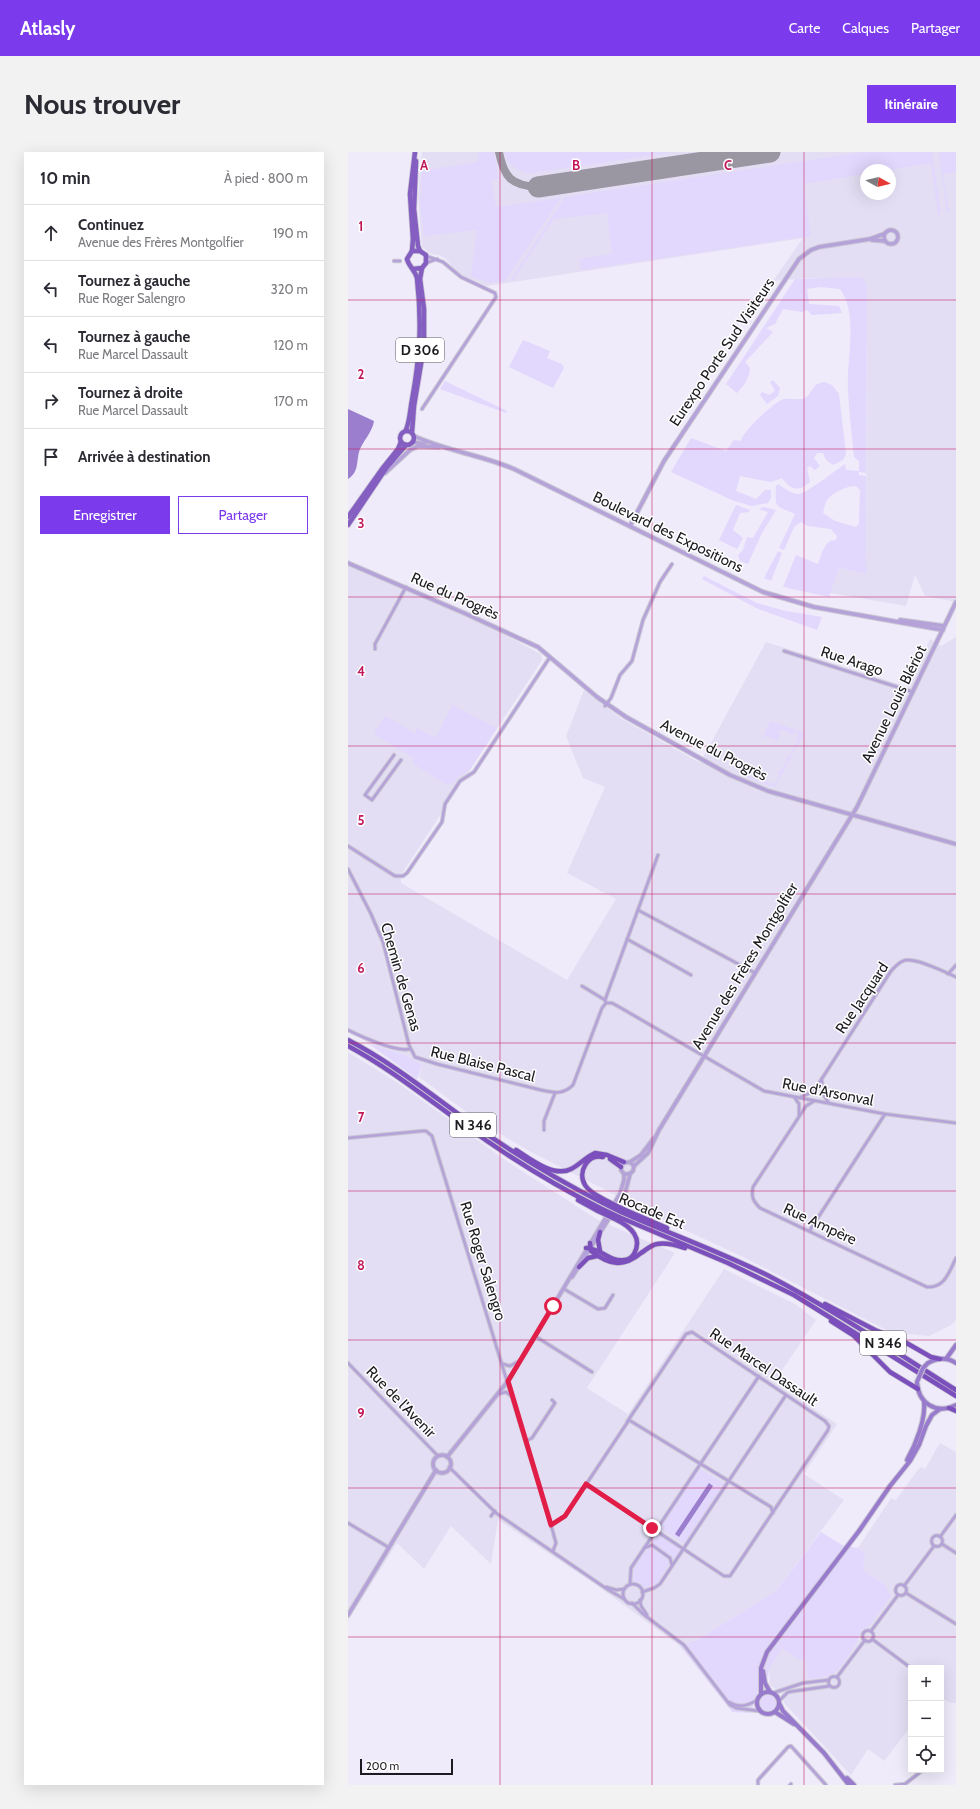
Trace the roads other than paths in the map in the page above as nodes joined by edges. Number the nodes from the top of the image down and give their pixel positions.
1 (416, 152) edge
2 (884, 234) junction
3 (870, 239) junction
4 (885, 241) junction
5 (412, 251) junction
6 (420, 251) junction
7 (426, 256) junction
8 (438, 259) junction
9 (394, 261) dead end
10 (400, 261) dead end
11 (426, 263) junction
12 (413, 268) junction
13 (422, 268) junction
14 (422, 409) dead end
15 (406, 430) junction
16 (413, 434) junction
17 (401, 442) junction
18 (412, 442) junction
19 (406, 445) junction
20 (446, 448) junction
21 (382, 475) junction
22 (348, 517) edge
23 (348, 526) edge
24 (630, 526) junction
25 (348, 562) edge
26 (672, 564) dead end
27 (406, 587) junction
28 (956, 602) edge
29 (943, 628) junction
30 (375, 649) dead end
31 (784, 651) dead end
32 (550, 656) junction
33 (913, 692) junction
34 (606, 705) junction
35 (394, 755) dead end
36 (401, 760) dead end
37 (851, 816) junction
38 (956, 844) edge
39 (348, 846) edge
40 (658, 855) dead end
41 (348, 869) edge
42 (638, 910) junction
43 (627, 939) junction
44 (956, 966) edge
45 (755, 973) junction
46 (948, 974) junction
47 (691, 975) dead end
48 (956, 977) edge
49 (582, 986) dead end
50 (606, 1002) junction
51 (348, 1030) edge
52 (348, 1040) edge
53 (348, 1046) edge
54 (410, 1048) junction
55 (705, 1055) junction
56 (824, 1077) junction
57 (555, 1092) junction
58 (793, 1096) junction
59 (798, 1098) junction
60 (817, 1101) junction
61 (830, 1103) junction
62 (885, 1114) junction
63 (798, 1118) junction
64 (956, 1123) edge
65 (544, 1130) dead end
66 (659, 1130) junction
67 (348, 1138) edge
68 (494, 1139) junction
69 (624, 1162) junction
70 (630, 1162) junction
71 (634, 1166) junction
72 (621, 1167) junction
73 (624, 1174) junction
74 (630, 1174) junction
75 (602, 1206) junction
76 (620, 1214) junction
77 (810, 1230) junction
78 (600, 1232) junction
79 (589, 1246) junction
80 (695, 1249) junction
81 (600, 1251) junction
82 (597, 1256) junction
83 (956, 1258) edge
84 (579, 1267) junction
85 (564, 1289) junction
86 (613, 1296) dead end
87 (809, 1298) junction
88 (818, 1310) junction
89 (535, 1336) junction
90 (956, 1345) edge
91 (522, 1358) junction
92 (940, 1359) junction
93 (946, 1359) junction
94 (348, 1363) edge
95 (956, 1363) edge
96 (502, 1364) junction
97 (592, 1372) dead end
98 (759, 1376) junction
99 (508, 1381) junction
100 (918, 1389) junction
101 (956, 1390) edge
102 (498, 1394) junction
103 (786, 1395) junction
104 (956, 1396) edge
105 (513, 1400) junction
106 (552, 1400) dead end
107 (924, 1401) junction
108 (956, 1405) edge
109 (949, 1408) junction
110 (940, 1409) junction
111 (956, 1411) edge
112 (627, 1422) junction
113 (526, 1441) junction
114 (438, 1456) junction
115 (447, 1457) junction
116 (700, 1464) junction
117 (450, 1467) junction
118 (436, 1470) junction
119 (902, 1471) junction
120 (729, 1482) junction
121 (586, 1484) junction
122 (495, 1511) junction
123 (773, 1513) junction
124 (956, 1515) edge
125 (491, 1516) dead end
126 (348, 1523) edge
127 (551, 1525) junction
128 (655, 1530) junction
129 (940, 1537) junction
130 (942, 1544) junction
131 (934, 1546) junction
132 (388, 1547) junction
133 (683, 1548) junction
134 (643, 1549) junction
135 (554, 1551) junction
136 (956, 1552) edge
137 (672, 1565) junction
138 (630, 1584) junction
139 (603, 1586) junction
140 (904, 1586) junction
141 (624, 1589) junction
142 (642, 1592) junction
143 (906, 1593) junction
144 (898, 1595) junction
145 (624, 1599) junction
146 (640, 1600) junction
147 (632, 1603) junction
148 (348, 1615) edge
149 (648, 1617) junction
150 (956, 1624) edge
151 (871, 1631) junction
152 (864, 1640) junction
153 (872, 1640) junction
154 (772, 1648) junction
155 (908, 1666) edge
156 (838, 1677) junction
157 (829, 1680) junction
158 (819, 1681) junction
159 (803, 1682) junction
160 (830, 1686) junction
161 (820, 1687) junction
162 (804, 1690) junction
163 (772, 1692) junction
164 (761, 1694) junction
165 (727, 1700) junction
166 (757, 1700) junction
167 (779, 1702) junction
168 (759, 1711) junction
169 (775, 1712) junction
170 (806, 1733) junction
171 (840, 1772) junction
172 (919, 1773) edge
173 (758, 1785) edge
174 (826, 1785) edge
175 (849, 1785) edge
176 (854, 1785) edge
177 (895, 1785) edge

1 - 5 main road
1 - 6 main road
2 - 3 street, Eurexpo Porte Sud Visiteurs
2 - 4 street
2 - 4 street, Eurexpo Porte Sud Visiteurs
3 - 4 street, Eurexpo Porte Sud Visiteurs
3 - 24 street, Eurexpo Porte Sud Visiteurs
5 - 6 main road
5 - 12 main road
6 - 7 main road
7 - 8 street
7 - 11 main road
8 - 11 street
8 - 14 street
9 - 10 street
11 - 13 main road
12 - 13 main road
12 - 15 main road, D 306
13 - 16 main road, D 306
15 - 16 main road
15 - 17 main road
16 - 18 main road
16 - 20 street, Boulevard des Expositions
17 - 19 main road
17 - 22 main road
18 - 19 main road
18 - 20 street, Boulevard des Expositions
19 - 21 main road
20 - 21 street, Boulevard des Expositions
20 - 24 street, Boulevard des Expositions
21 - 23 main road
24 - 29 street, Boulevard des Expositions
25 - 27 street, Rue du Progrès
26 - 34 street
27 - 30 street
27 - 32 street, Rue du Progrès
28 - 29 street, Avenue Louis Blériot
29 - 33 street, Avenue Louis Blériot
31 - 33 street, Rue Arago
32 - 34 street, Avenue du Progrès
32 - 39 street
33 - 37 street, Avenue Louis Blériot
34 - 37 street, Avenue du Progrès
35 - 36 street
37 - 38 street, Avenue du Progrès
37 - 45 street, Avenue des Frères Montgolfier
40 - 42 street
41 - 54 street, Chemin de Genas
42 - 43 street
42 - 45 street
43 - 47 street
43 - 50 street
44 - 46 street
45 - 55 street, Avenue des Frères Montgolfier
46 - 48 street, Rue Jacquard
46 - 56 street, Rue Jacquard
49 - 50 street, Rue d'Arsonval
50 - 55 street, Rue d'Arsonval
50 - 57 street
51 - 54 street
52 - 68 highway, Rocade Est / N 346
53 - 75 highway, Rocade Est / N 346
54 - 57 street, Rue Blaise Pascal
55 - 58 street, Rue d'Arsonval
55 - 66 street, Avenue des Frères Montgolfier
56 - 59 street, Rue Jacquard
56 - 61 street
57 - 65 street
58 - 59 street, Rue d'Arsonval
58 - 63 street
59 - 60 street, Rue d'Arsonval
60 - 61 street, Rue d'Arsonval
60 - 63 street, Rue Ampère
61 - 62 street, Rue d'Arsonval
62 - 64 street, Rue d'Arsonval
62 - 77 street
63 - 77 street, Rue Ampère
66 - 70 street, Avenue des Frères Montgolfier
66 - 71 street, Avenue des Frères Montgolfier
67 - 96 street, Rue Roger Salengro
68 - 69 highway
68 - 75 highway, Rocade Est / N 346
69 - 70 street
69 - 72 street
70 - 71 street
71 - 74 street, Avenue des Frères Montgolfier
72 - 73 street
72 - 75 highway
73 - 74 street
73 - 79 street, Avenue des Frères Montgolfier
74 - 78 street, Avenue des Frères Montgolfier
75 - 76 highway, Rocade Est / N 346, bridge
75 - 76 highway, bridge
76 - 80 highway, Rocade Est / N 346
76 - 81 highway
76 - 87 highway, Rocade Est / N 346
77 - 83 street, Rue Ampère
78 - 79 street, Avenue des Frères Montgolfier
78 - 81 highway
79 - 81 highway
79 - 82 highway
79 - 84 street, Avenue des Frères Montgolfier
79 - 85 street, Avenue des Frères Montgolfier
80 - 82 highway
80 - 88 highway, Rocade Est / N 346
82 - 84 highway
84 - 85 street, Avenue des Frères Montgolfier
85 - 86 street
85 - 89 street, Avenue des Frères Montgolfier
87 - 92 highway
87 - 101 highway, Rocade Est / N 346
88 - 100 highway
88 - 104 highway, Rocade Est / N 346
89 - 91 street, Avenue des Frères Montgolfier
89 - 97 street
90 - 93 main road
91 - 96 street
91 - 99 street, Avenue des Frères Montgolfier
92 - 93 main road
92 - 100 main road, bridge
93 - 95 main road
94 - 114 street, Rue de l'Avenir
96 - 99 street, Rue Roger Salengro
98 - 103 street, Rue Marcel Dassault
98 - 112 street, Rue Marcel Dassault
98 - 116 street
99 - 102 street, Avenue des Frères Montgolfier
99 - 105 street, Rue Roger Salengro
100 - 107 main road
102 - 105 street
102 - 115 street, Avenue des Frères Montgolfier
103 - 120 street
103 - 123 street, Rue Marcel Dassault
105 - 113 street, Rue Roger Salengro
106 - 113 street
107 - 110 main road
107 - 119 main road
108 - 109 main road
109 - 110 main road
109 - 111 highway
110 - 119 main road
112 - 116 street
112 - 121 street, Rue Marcel Dassault
113 - 127 street, Rue Roger Salengro
114 - 115 street
114 - 118 street
115 - 117 street
116 - 120 street
116 - 128 street
117 - 118 street
117 - 122 street
118 - 132 street
119 - 154 main road
120 - 123 street
120 - 133 street
121 - 127 street, Rue Marcel Dassault
121 - 128 street, Rue Marcel Dassault
122 - 125 street
122 - 135 street
123 - 133 street, Rue Marcel Dassault
124 - 129 street
126 - 132 street
127 - 135 street, Rue Roger Salengro
128 - 133 street, Rue Marcel Dassault
128 - 134 street
129 - 130 street
129 - 131 street
130 - 131 street
130 - 136 street
131 - 140 street
132 - 148 street
133 - 137 street
134 - 137 street
134 - 138 street
135 - 139 street
137 - 142 street
138 - 141 street
138 - 142 street
139 - 141 street
139 - 145 street
140 - 143 street
140 - 144 street
141 - 145 street
142 - 146 street
143 - 144 street
143 - 150 street
144 - 151 street
145 - 147 street
146 - 147 street
146 - 149 street
147 - 149 street
149 - 165 street
151 - 152 street
151 - 153 street
152 - 153 street
152 - 156 street
153 - 155 street
154 - 163 main road
154 - 164 main road
156 - 157 street
156 - 160 street
157 - 158 street
157 - 160 street
158 - 159 street
158 - 161 street
159 - 162 street
159 - 163 street
160 - 161 street
161 - 162 street
162 - 167 street
163 - 164 main road
163 - 167 main road
164 - 166 main road
165 - 166 street
165 - 168 street
166 - 168 main road
167 - 169 main road
167 - 170 main road
168 - 169 main road
169 - 170 main road
170 - 171 main road
171 - 175 main road
171 - 176 main road
172 - 177 street
173 - 174 street

